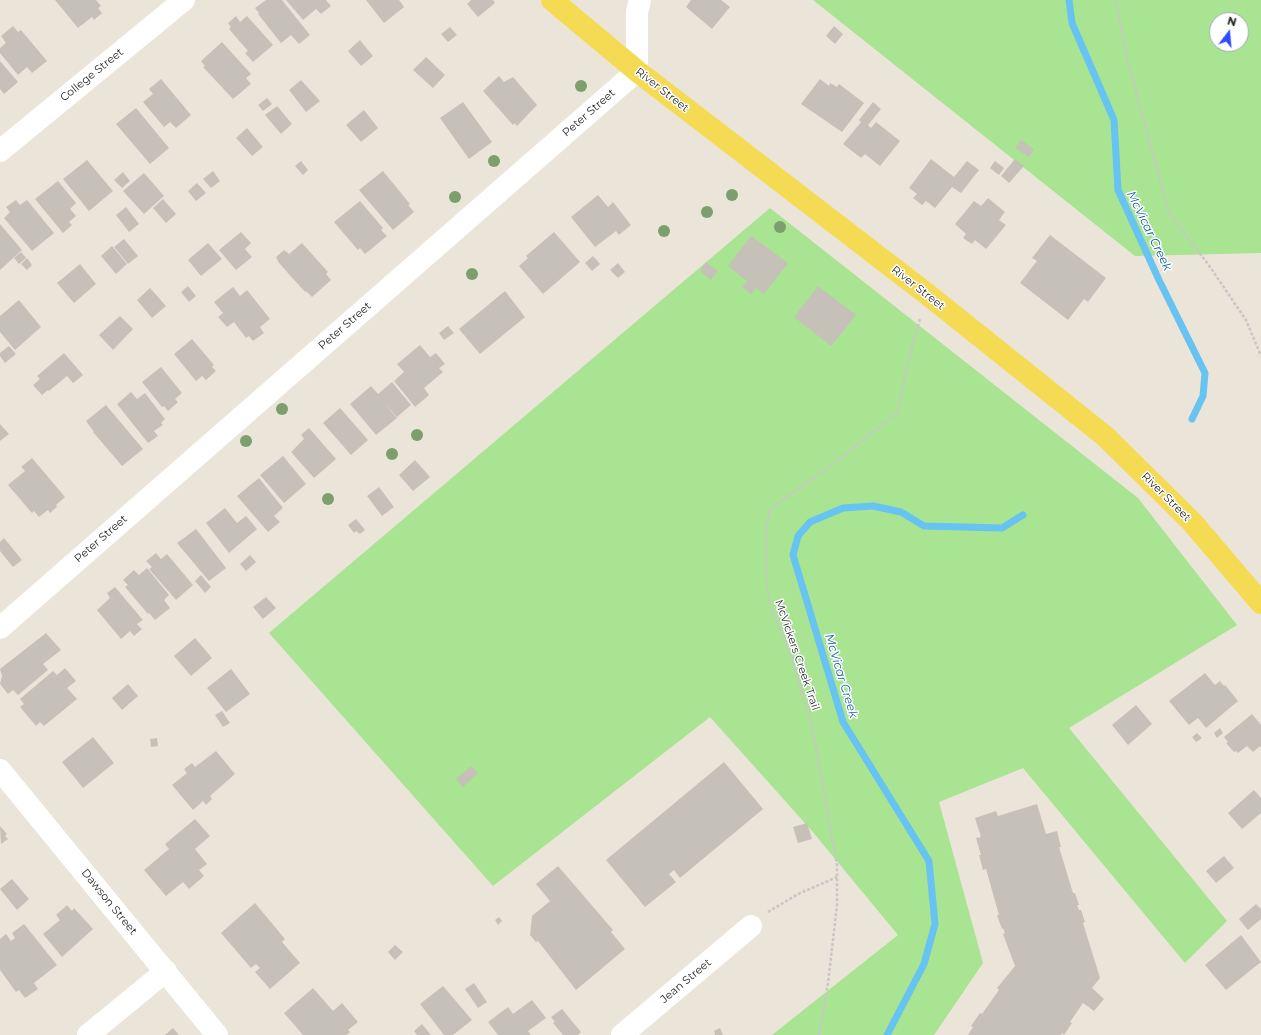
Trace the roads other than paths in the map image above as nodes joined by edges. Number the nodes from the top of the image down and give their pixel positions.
1 (184, 0) edge
2 (552, 0) edge
3 (640, 0) edge
4 (637, 71) junction
5 (0, 151) edge
6 (1261, 603) edge
7 (0, 628) edge
8 (0, 770) edge
9 (751, 926) road end
10 (166, 971) junction
11 (88, 1035) edge
12 (217, 1035) edge
13 (622, 1035) edge

1 - 5 street, College Street
2 - 4 main road, River Street
3 - 4 street
4 - 6 main road, River Street
4 - 7 street, Peter Street
8 - 10 street, Dawson Street
9 - 13 street, Jean Street
10 - 11 street
10 - 12 street, Dawson Street

